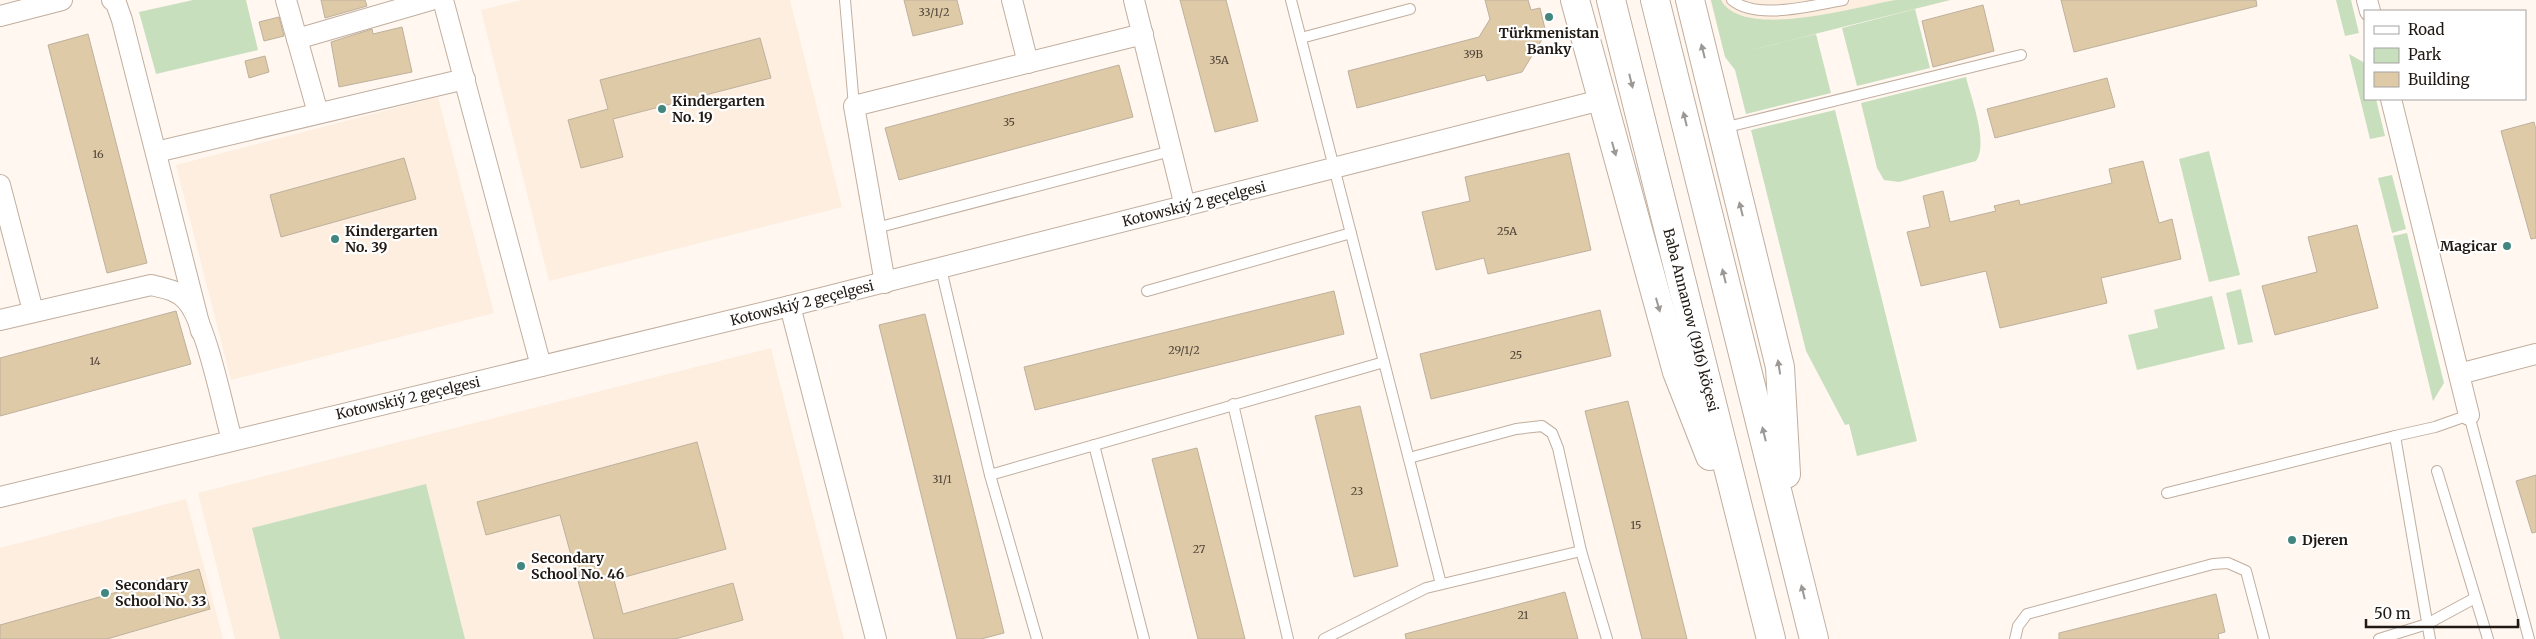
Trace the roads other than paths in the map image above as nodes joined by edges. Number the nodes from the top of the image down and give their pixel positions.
1 (62, 0) edge
2 (112, 0) edge
3 (286, 0) edge
4 (431, 0) edge
5 (443, 0) edge
6 (845, 0) edge
7 (1012, 0) edge
8 (1134, 0) edge
9 (1291, 0) edge
10 (1575, 0) edge
11 (1611, 0) edge
12 (1690, 0) edge
13 (1732, 0) edge
14 (1843, 0) edge
15 (386, 6) edge
16 (1410, 9) dead end
17 (1658, 11) edge
18 (0, 16) edge
19 (1143, 34) junction
20 (1301, 38) junction
21 (297, 40) junction
22 (2021, 55) dead end
23 (1028, 63) junction
24 (465, 79) junction
25 (1601, 100) junction
26 (2392, 100) edge
27 (854, 106) junction
28 (318, 113) junction
29 (1722, 128) junction
30 (1171, 151) junction
31 (156, 152) junction
32 (1334, 168) junction
33 (0, 185) edge
34 (1185, 206) junction
35 (876, 228) junction
36 (6, 232) edge
37 (1351, 233) junction
38 (941, 268) junction
39 (886, 283) junction
40 (1147, 291) dead end
41 (790, 306) junction
42 (33, 311) junction
43 (0, 320) edge
44 (201, 331) junction
45 (2536, 354) edge
46 (1384, 362) junction
47 (542, 366) junction
48 (2459, 374) junction
49 (1233, 404) junction
50 (2469, 415) junction
51 (2395, 436) junction
52 (232, 440) junction
53 (1094, 445) junction
54 (1409, 458) junction
55 (2436, 471) dead end
56 (990, 475) junction
57 (2166, 493) dead end
58 (0, 497) edge
59 (1789, 538) junction
60 (1581, 551) junction
61 (1749, 551) junction
62 (1441, 584) junction
63 (2475, 598) junction
64 (2427, 624) junction
65 (876, 639) edge
66 (1036, 639) edge
67 (1144, 639) edge
68 (1288, 639) edge
69 (1324, 639) edge
70 (1607, 639) edge
71 (1771, 639) edge
72 (1814, 639) edge
73 (2015, 639) edge
74 (2264, 639) edge
75 (2379, 639) edge
76 (2430, 639) edge
77 (2488, 639) edge
78 (2529, 639) edge

1 - 18 street
2 - 31 street
3 - 21 street
4 - 15 street
5 - 24 street
6 - 27 lane
7 - 23 street
8 - 19 street
9 - 20 lane
10 - 25 main road
11 -> 61 main road, Baba Annanow (1916) köçesi
29 -> 12 main road
13 - 14 lane
15 - 21 street
16 - 20 lane
59 -> 17 main road
19 - 23 street
19 - 30 street
20 - 32 lane
21 - 28 street
22 - 29 lane
23 - 27 street
24 - 28 street
24 - 47 street
25 - 32 street, Kotowskiý 2 geçelgesi
25 -> 61 main road
26 - 48 street
27 - 35 street
28 - 31 street
59 -> 29 main road
30 - 34 street
30 - 35 lane
31 - 44 street
32 - 34 street, Kotowskiý 2 geçelgesi
32 - 37 lane
33 - 36 street
34 - 38 street, Kotowskiý 2 geçelgesi
35 - 39 street
36 - 42 street
37 - 40 lane
37 - 46 lane
38 - 39 street, Kotowskiý 2 geçelgesi
38 - 56 lane
39 - 41 street, Kotowskiý 2 geçelgesi
41 - 47 street, Kotowskiý 2 geçelgesi
41 - 65 street
42 - 43 street
42 - 44 street
44 - 52 street
45 - 48 street
46 - 49 lane
46 - 54 lane
47 - 52 street, Kotowskiý 2 geçelgesi
48 - 50 street
49 - 53 lane
49 - 68 lane
50 - 51 lane
50 - 78 lane
51 - 57 lane
51 - 64 lane
52 - 58 street, Kotowskiý 2 geçelgesi
53 - 56 lane
53 - 67 lane
54 - 60 lane
54 - 62 lane
55 - 63 lane
56 - 66 lane
72 -> 59 main road
60 - 62 lane
60 - 70 lane
61 - 71 main road, Baba Annanow (1916) köçesi
62 - 69 lane
63 - 64 lane
63 - 77 lane
64 - 75 lane
64 - 76 lane
73 - 74 lane

